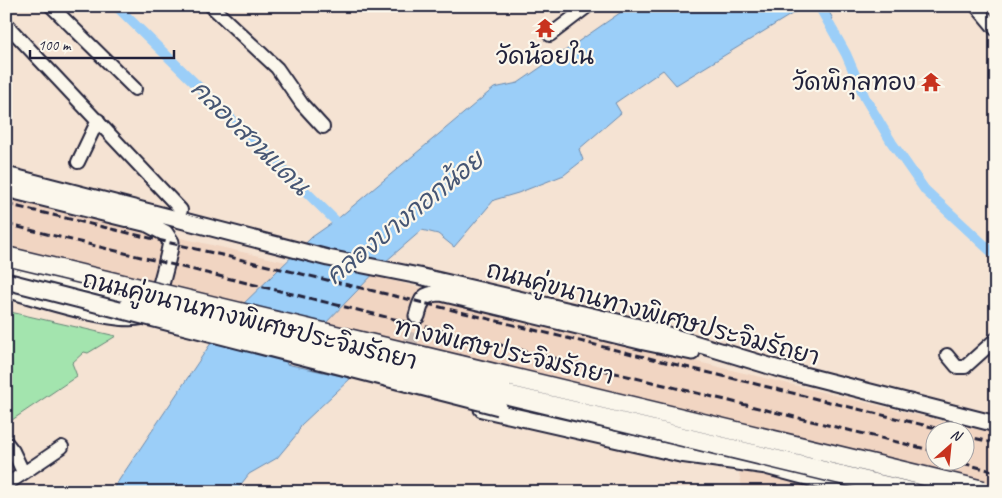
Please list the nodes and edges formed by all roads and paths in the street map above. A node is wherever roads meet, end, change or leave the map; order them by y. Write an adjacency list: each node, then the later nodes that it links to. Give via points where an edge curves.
1 (51, 6): 8 (street)
2 (211, 6): 10 (street, via 277,68)
3 (588, 6): 7 (street)
4 (976, 6): 6 (street)
5 (6, 24): 9 (street)
6 (996, 30)
7 (550, 35)
8 (135, 89)
9 (98, 120): 11 (street); 15 (street)
10 (323, 127)
11 (78, 162)
12 (6, 175): 26 (main road, ถนนคู่ขนานทางพิเศษประจิมรัถยา, via 328,258 648,329)
13 (6, 189): 21 (main road, via 148,224 165,233 172,242 149,313 138,319 88,312)
14 (6, 196): 17 (main road, via 147,230 163,238 164,243 152,293 140,300)
15 (181, 210)
16 (6, 256): 35 (highway, ทางพิเศษประจิมรัถยา, bridge)
17 (6, 266)
18 (6, 275): 20 (highway, ทางพิเศษประจิมรัถยา)
19 (6, 280): 20 (highway, bridge); 30 (main road, ถนนคู่ขนานทางพิเศษประจิมรัถยา, bridge, via 499,407)
20 (45, 284): 34 (highway, ทางพิเศษประจิมรัถยา, bridge)
21 (6, 289)
22 (417, 316): 26 (main road, via 422,299 429,293 441,293 644,342)
23 (996, 339): 25 (street, via 965,367 956,367)
24 (409, 347): 30 (main road, via 403,380 406,387 414,392 680,454)
25 (947, 355)
26 (776, 368): 27 (main road, ถนนคู่ขนานทางพิเศษประจิมรัถยา)
27 (996, 424)
28 (6, 442): 31 (street)
29 (62, 446): 31 (street)
30 (767, 466): 33 (main road, ถนนคู่ขนานทางพิเศษประจิมรัถยา)
31 (23, 472): 32 (street)
32 (6, 484)
33 (863, 492)
34 (912, 492)
35 (992, 492)

